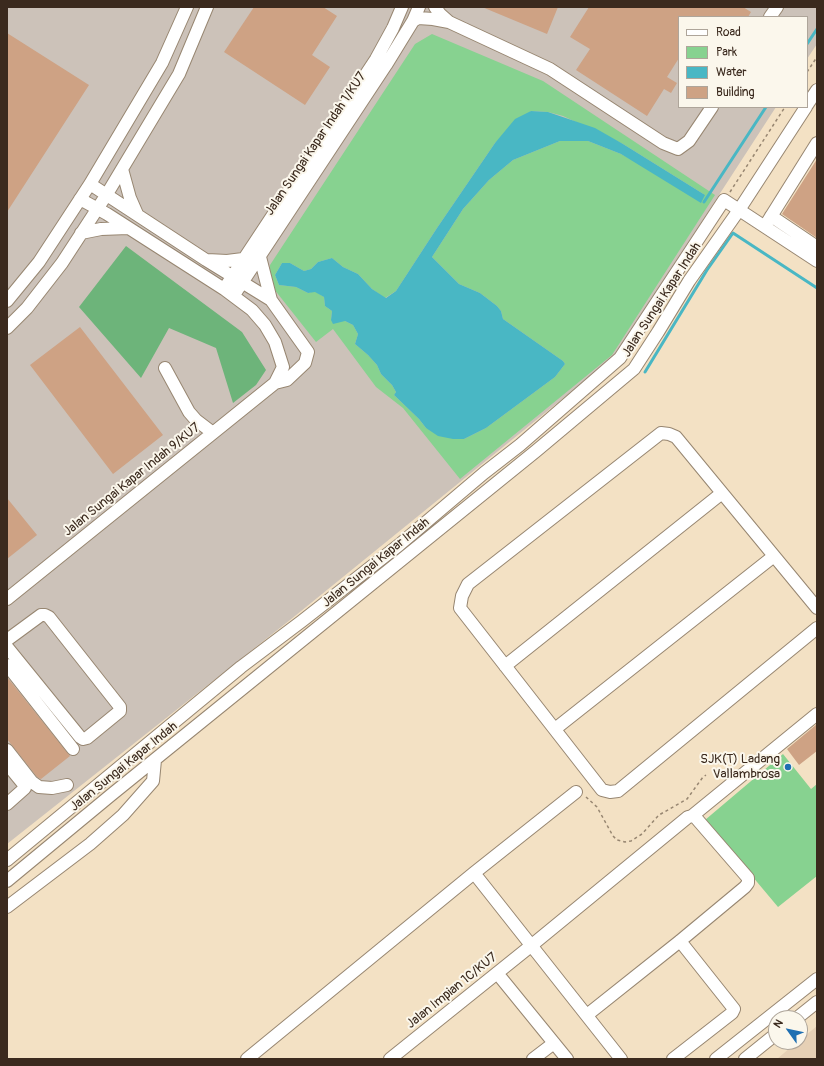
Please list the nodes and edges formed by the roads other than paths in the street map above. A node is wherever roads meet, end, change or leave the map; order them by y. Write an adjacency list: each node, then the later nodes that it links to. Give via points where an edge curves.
1 (187, 7): 16 (street, via 162,63)
2 (207, 7): 15 (street, via 179,74)
3 (402, 7): 28 (street, Jalan Sungai Kapar Indah 1/KU7, via 376,59)
4 (419, 7): 8 (street, Jalan Sungai Kapar Indah 1/KU7)
5 (435, 7): 9 (street)
6 (777, 7): 7 (street)
7 (771, 16)
8 (413, 21): 9 (street, via 418,18); 27 (street, Jalan Sungai Kapar Indah 1/KU7)
9 (449, 22): 12 (street, via 550,69 663,143 678,149 689,141)
10 (817, 90): 11 (street)
11 (808, 103)
12 (711, 108)
13 (805, 108): 21 (street)
14 (817, 143): 22 (street)
15 (122, 169): 17 (street); 20 (street)
16 (90, 184): 17 (street); 18 (street)
17 (107, 194): 19 (street); 20 (street)
18 (80, 199): 19 (street); 35 (street, via 40,262)
19 (97, 208): 24 (street); 25 (street)
20 (137, 214): 29 (street)
21 (735, 215): 23 (street); 52 (street, Jalan Sungai Kapar Indah, via 634,368 530,456); 58 (street, Jalan Sungai Kapar Indah, via 721,205 620,358 399,545 241,666)
22 (771, 216): 23 (street); 26 (street)
23 (765, 226): 30 (street)
24 (128, 228): 25 (street); 33 (street)
25 (81, 233): 36 (street, via 58,269 27,308)
26 (817, 246)
27 (262, 253): 32 (street, Jalan Sungai Kapar Indah 1/KU7); 34 (street)
28 (245, 256): 29 (street, via 227,261); 31 (street, Jalan Sungai Kapar Indah 1/KU7)
29 (206, 260): 31 (street)
30 (817, 261)
31 (232, 276): 32 (street); 33 (street, Jalan Sungai Kapar Indah 1/KU7)
32 (243, 283): 33 (street, Jalan Sungai Kapar Indah 1/KU7); 34 (street)
33 (229, 292): 38 (street, via 252,310 275,342 283,367)
34 (271, 300): 38 (street, via 308,352 306,363 300,369 287,380)
35 (7, 301)
36 (7, 328)
37 (164, 368): 39 (street, via 189,412)
38 (275, 383): 39 (street, Jalan Sungai Kapar Indah 9/KU7)
39 (208, 430): 42 (street, Jalan Sungai Kapar Indah 9/KU7)
40 (722, 493): 41 (street); 47 (street); 47 (street, via 676,437 661,433 468,584 460,608)
41 (774, 556): 43 (street); 49 (street)
42 (7, 599)
43 (817, 608)
44 (817, 628): 49 (street, via 618,791 602,790)
45 (8, 638): 45 (street, via 41,615 49,617 120,707 120,711 87,738 80,738)
46 (7, 665): 50 (street)
47 (505, 666): 49 (street)
48 (817, 714): 57 (street, Jalan Impian 1C/KU7)
49 (555, 729)
50 (73, 749)
51 (7, 750): 54 (street, via 32,782 39,787)
52 (155, 760): 60 (street, Jalan Sungai Kapar Indah); 61 (street, via 153,781 123,815 90,844)
53 (7, 764): 56 (street, via 25,788)
54 (67, 785)
55 (580, 793): 59 (street)
56 (7, 804)
57 (692, 816): 62 (street, via 748,878 748,883); 63 (street, Jalan Impian 1C/KU7)
58 (7, 860)
59 (474, 873): 63 (street); 71 (street)
60 (7, 881)
61 (7, 907)
62 (680, 940): 68 (street); 76 (street, via 734,1009)
63 (532, 946): 64 (street, Jalan Impian 1C/KU7); 68 (street)
64 (497, 973): 70 (street); 72 (street, Jalan Impian 1C/KU7)
65 (817, 979): 77 (street)
66 (817, 1002): 67 (street)
67 (807, 1010)
68 (586, 1015): 75 (street)
69 (768, 1040): 78 (street)
70 (554, 1043): 73 (street); 74 (street)
71 (247, 1059)
72 (390, 1059)
73 (533, 1059)
74 (567, 1059)
75 (621, 1059)
76 (673, 1059)
77 (716, 1059)
78 (745, 1059)

